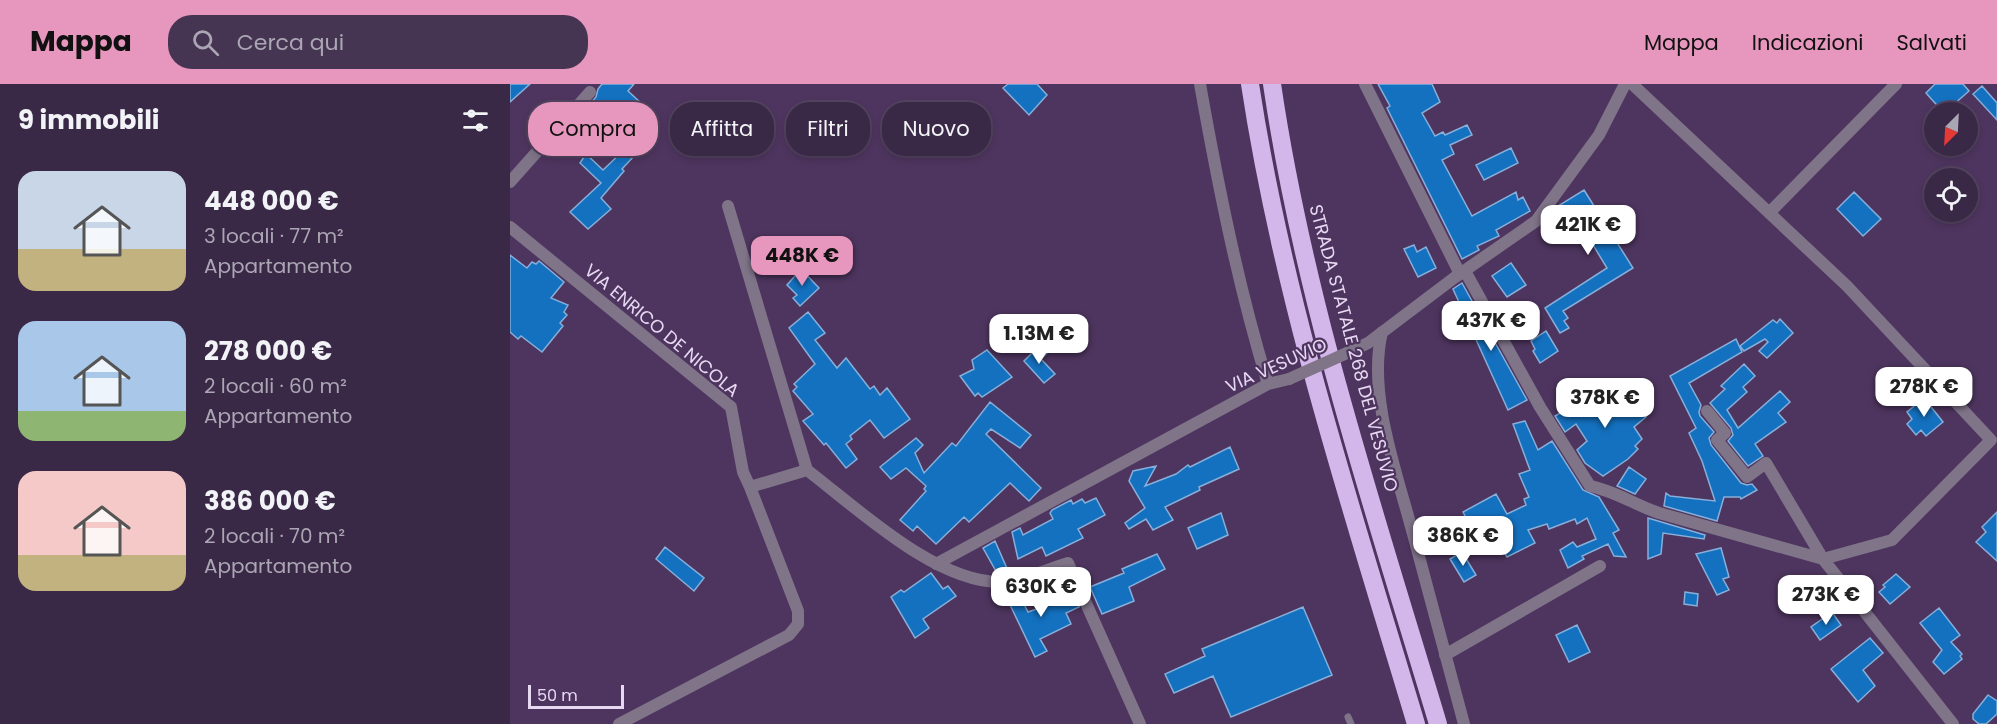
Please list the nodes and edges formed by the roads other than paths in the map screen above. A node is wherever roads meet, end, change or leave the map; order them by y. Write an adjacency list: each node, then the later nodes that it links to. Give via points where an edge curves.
1 (1200, 84): 15 (street, via 1240,287)
2 (1250, 84): 26 (highway, via 1282,252 1303,337)
3 (1272, 84): 27 (highway, STRADA STATALE 268 DEL VESUVIO, via 1324,332)
4 (1365, 84): 13 (street)
5 (1625, 84): 13 (street, VIA VESUVIO, via 1599,135 1536,221)
6 (1632, 84): 11 (street)
7 (1896, 84): 11 (street)
8 (590, 92): 9 (street)
9 (510, 182)
10 (728, 206): 18 (street)
11 (1769, 213): 17 (street, via 1847,286)
12 (510, 227): 19 (street, VIA ENRICO DE NICOLA, via 731,407 743,472)
13 (1462, 272): 14 (street, VIA VESUVIO); 20 (street, via 1590,486 1612,491 1659,513)
14 (1382, 332): 15 (street, VIA VESUVIO, bridge, via 1347,353 1289,379); 23 (street, via 1377,387)
15 (1268, 384): 21 (street, VIA VESUVIO)
16 (1707, 411): 20 (street, via 1725,433 1718,440 1748,477 1766,463)
17 (1994, 437): 20 (street, via 1892,540)
18 (804, 471): 19 (street); 21 (street)
19 (755, 486): 24 (street, VIA ENRICO DE NICOLA, via 798,611 798,624 789,635)
20 (1823, 558): 29 (street)
21 (936, 564): 25 (street, via 982,581 1004,582 1068,563)
22 (1600, 566): 23 (street)
23 (1445, 655): 28 (street)
24 (619, 724)
25 (1140, 724)
26 (1416, 724)
27 (1438, 724)
28 (1464, 724)
29 (1953, 724)

